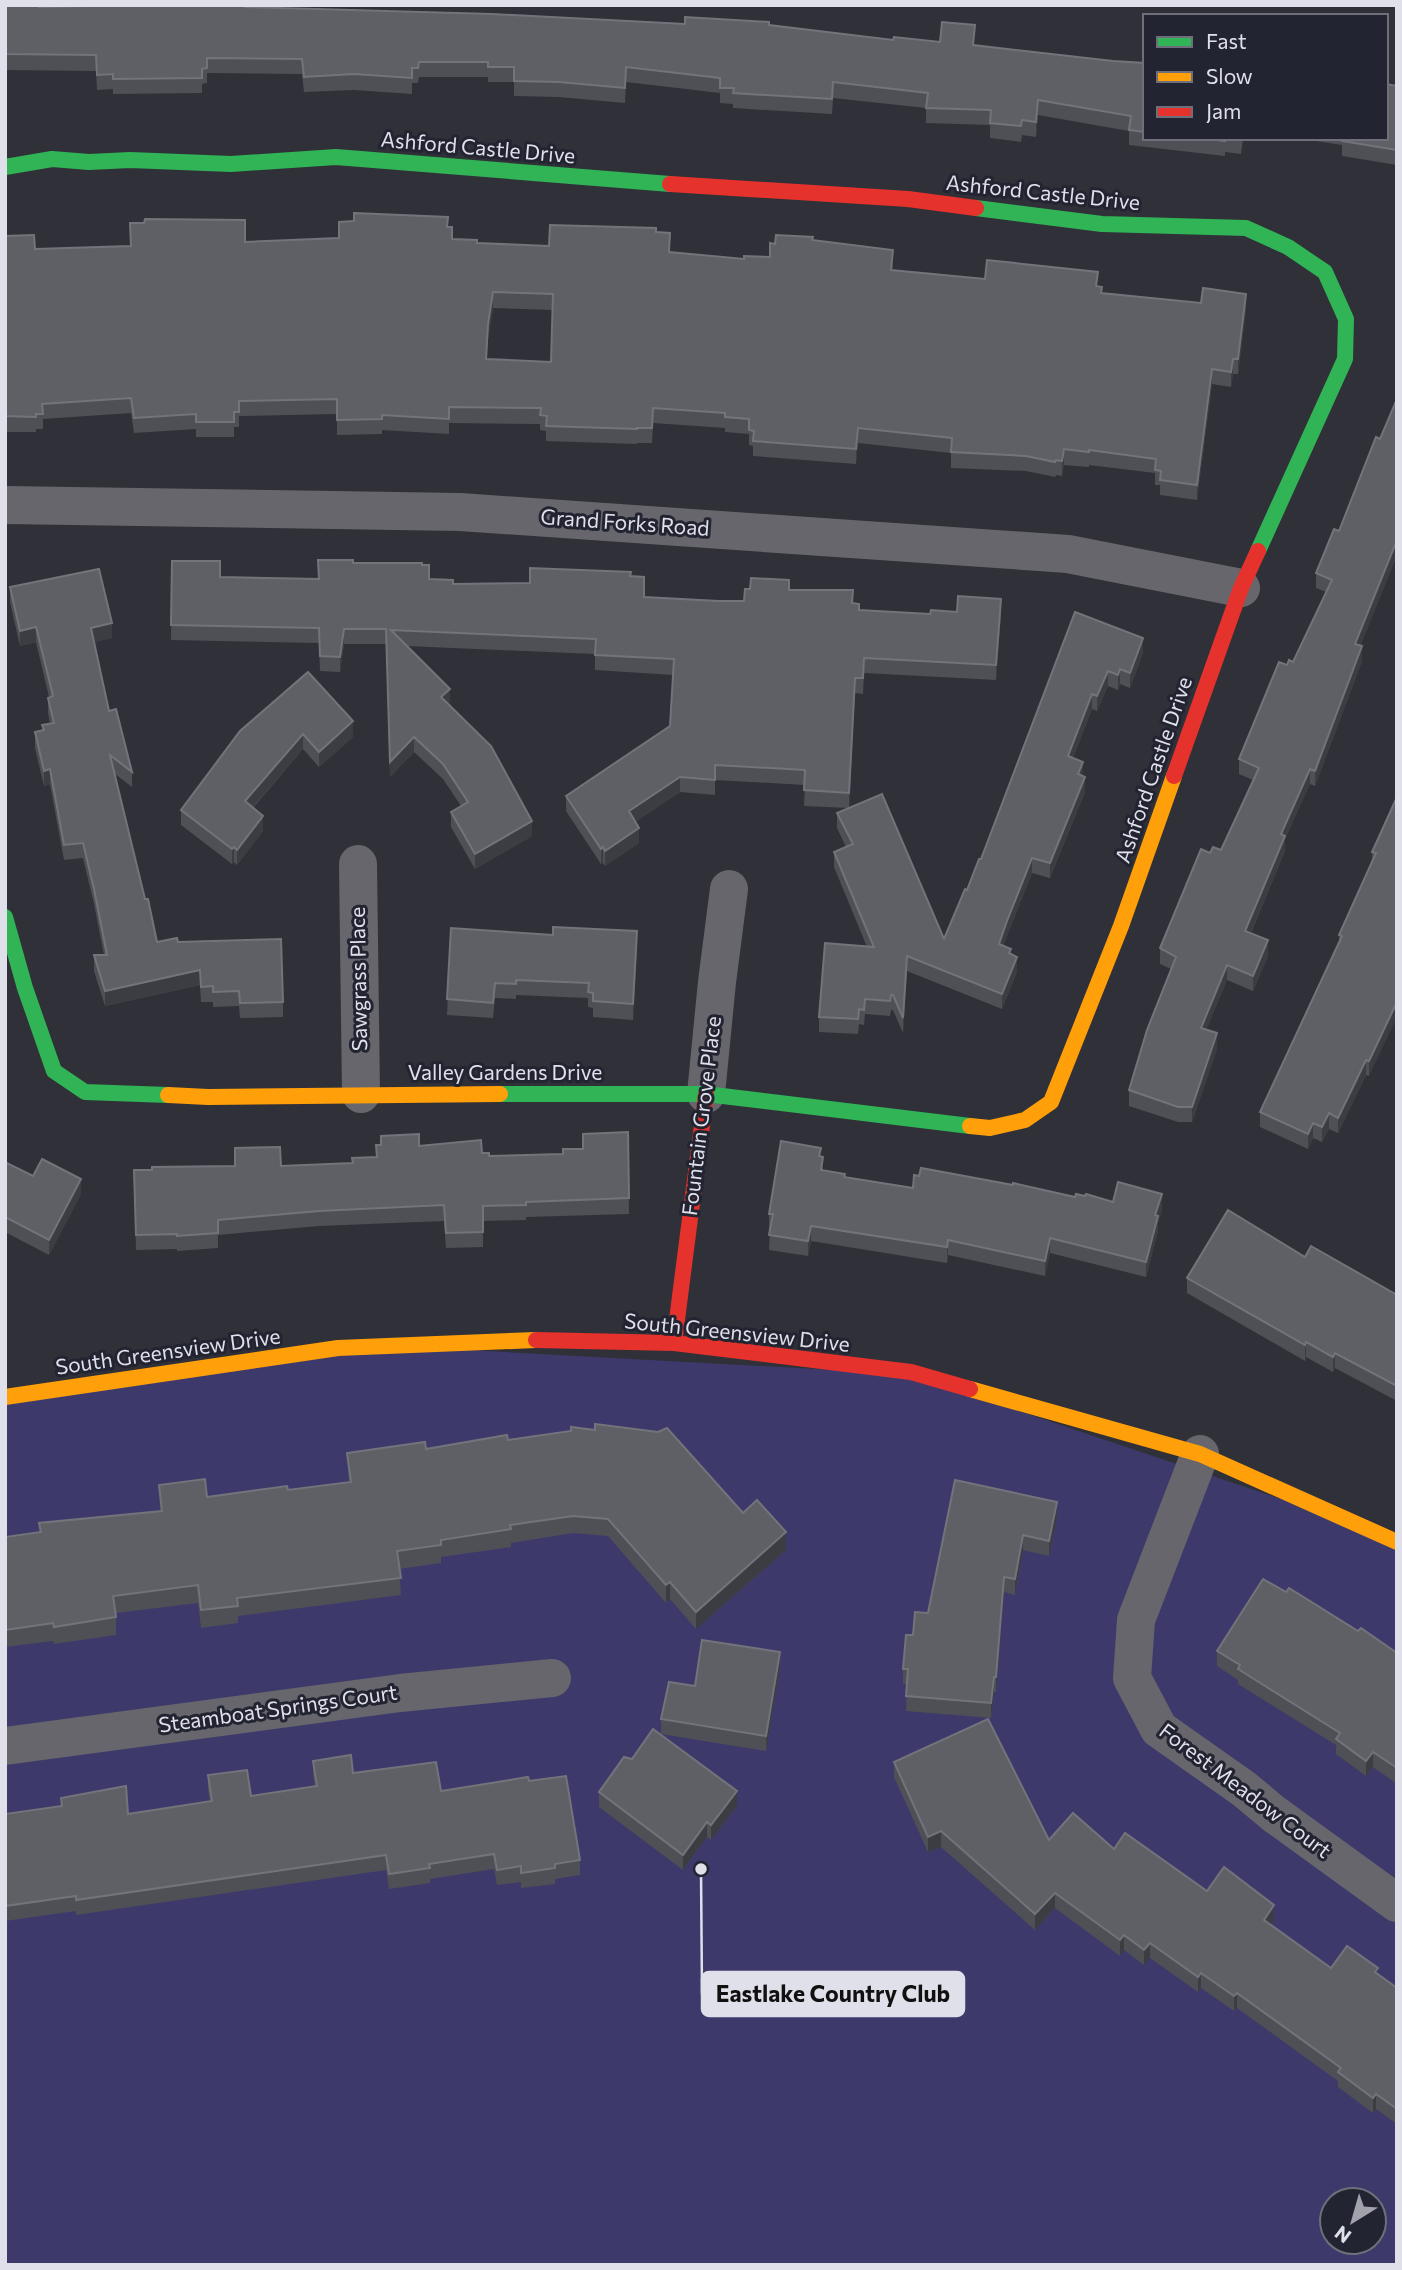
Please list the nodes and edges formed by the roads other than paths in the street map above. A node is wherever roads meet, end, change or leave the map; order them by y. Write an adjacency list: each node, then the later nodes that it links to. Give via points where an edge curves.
1 (5, 167): 3 (street, Ashford Castle Drive, via 52,159 231,164 336,157 908,199 1102,224 1246,228 1288,247 1325,272 1346,319 1345,359)
2 (5, 505): 3 (street, Grand Forks Road, via 460,512 1068,554)
3 (1241, 588): 7 (street, Ashford Castle Drive)
4 (358, 864): 8 (street, Sawgrass Place)
5 (729, 889): 9 (street, Fountain Grove Place)
6 (5, 917): 8 (street, Valley Gardens Drive, via 54,1071 85,1092 208,1097)
7 (1076, 1043): 9 (street, Valley Gardens Drive, via 1051,1102 1024,1120 990,1128)
8 (361, 1094): 9 (street, Valley Gardens Drive)
9 (706, 1094): 10 (street, Fountain Grove Place)
10 (674, 1343): 11 (street, South Greensview Drive, via 511,1339 338,1348); 12 (street, South Greensview Drive, via 911,1372)
11 (5, 1397)
12 (1200, 1454): 13 (street, South Greensview Drive); 16 (street, Forest Meadow Court, via 1136,1620 1132,1678 1159,1729)
13 (1397, 1542)
14 (552, 1678): 15 (street, Steamboat Springs Court, via 400,1692)
15 (5, 1746)
16 (1397, 1903)

